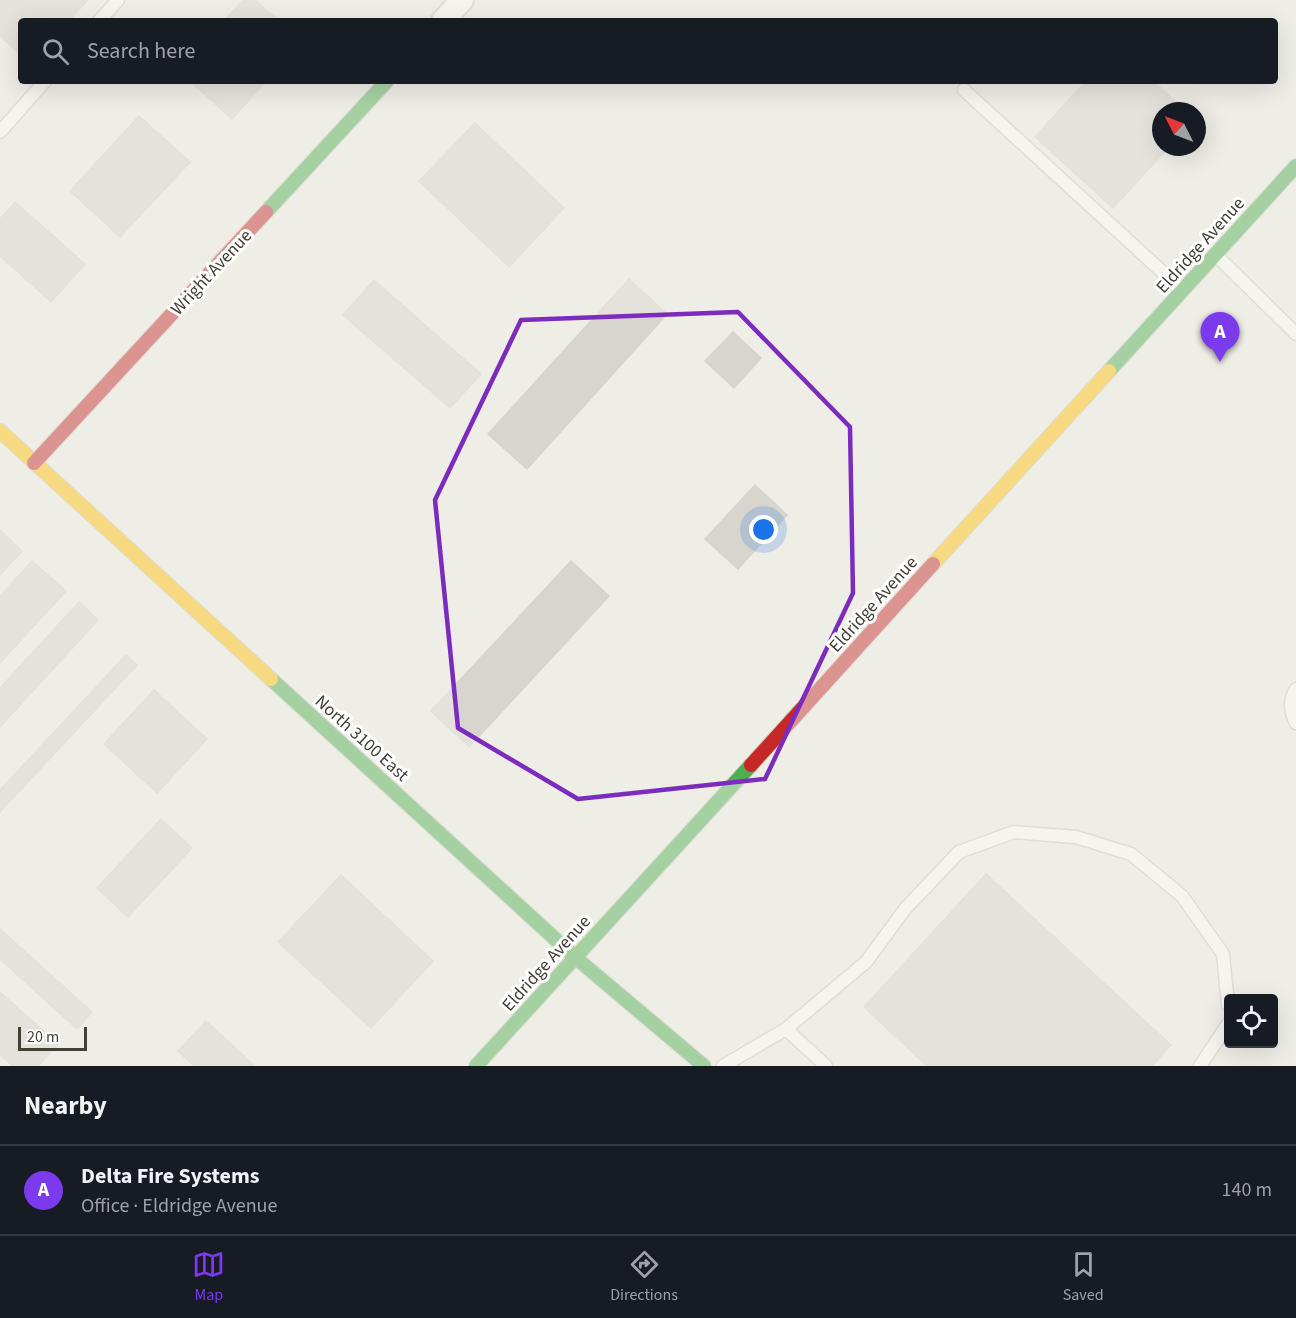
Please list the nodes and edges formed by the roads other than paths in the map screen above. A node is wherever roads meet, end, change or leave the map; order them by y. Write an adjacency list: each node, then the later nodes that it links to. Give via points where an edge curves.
1 (118, 0): 3 (lane)
2 (462, 0): 4 (street)
3 (102, 18)
4 (446, 18)
5 (42, 84): 8 (lane)
6 (384, 84): 14 (street, Wright Avenue)
7 (964, 90): 11 (lane)
8 (0, 132)
9 (1296, 166): 10 (street, Eldridge Avenue)
10 (1215, 255): 11 (street, Eldridge Avenue); 12 (lane)
11 (1183, 290): 17 (street, Eldridge Avenue)
12 (1296, 334)
13 (0, 432): 14 (street, North 3100 East)
14 (34, 463): 17 (street, North 3100 East)
15 (1296, 689): 16 (lane, via 1290,712)
16 (1296, 723)
17 (576, 958): 21 (street, Eldridge Avenue); 22 (street, North 3100 East)
18 (1227, 994): 19 (lane, via 1223,954 1182,896 1131,854 1076,837 1014,832 959,852 905,909 866,962)
19 (786, 1029): 23 (lane); 24 (lane)
20 (1224, 1030): 25 (lane)
21 (476, 1066)
22 (704, 1066)
23 (723, 1066)
24 (826, 1066)
25 (1200, 1066)

